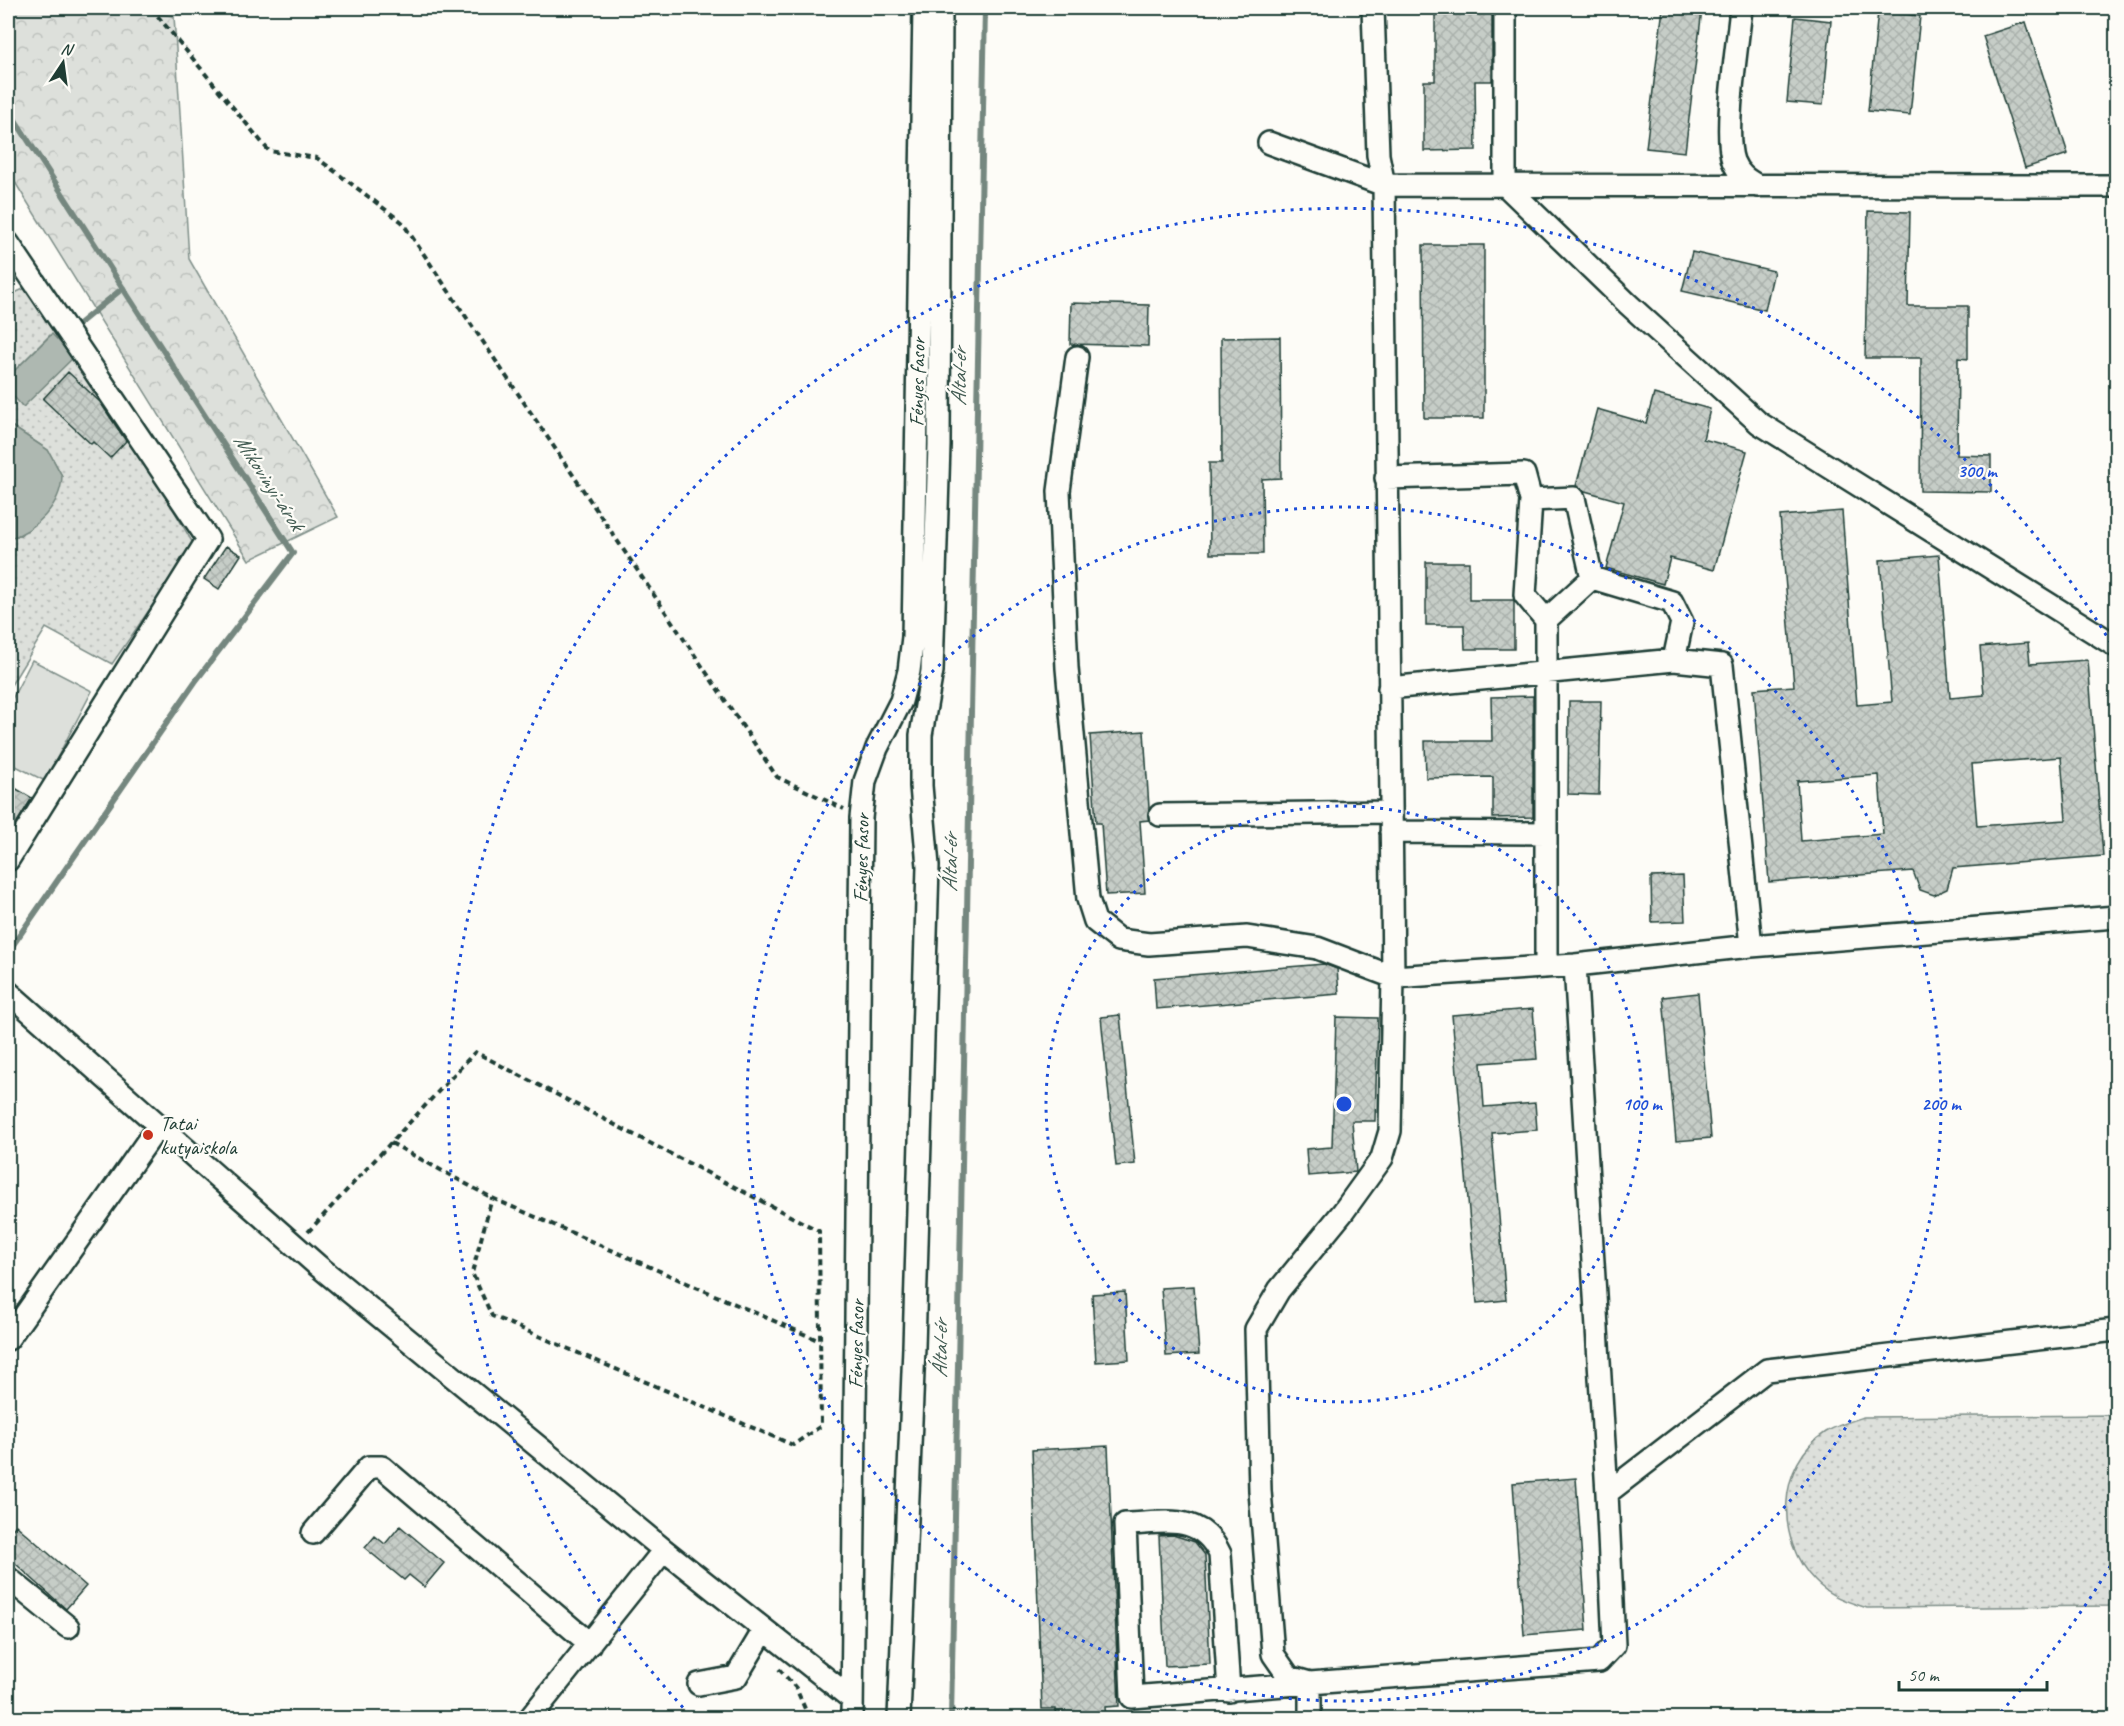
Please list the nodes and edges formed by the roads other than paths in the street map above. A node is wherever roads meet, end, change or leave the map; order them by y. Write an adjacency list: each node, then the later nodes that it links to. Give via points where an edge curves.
1 (924, 8): 44 (street, Fényes fasor, via 913,637 900,701 865,781 861,818)
2 (941, 8): 46 (street, via 939,445 932,672 921,735 928,866)
3 (1373, 8): 8 (street, via 1378,154)
4 (1505, 8): 7 (street)
5 (1741, 8): 9 (street, via 1731,141 1733,160 1742,177)
6 (1269, 143): 8 (street)
7 (1505, 184): 8 (street); 9 (street); 17 (street, via 1628,304 1759,423)
8 (1384, 185): 13 (street)
9 (1758, 186): 10 (street)
10 (2116, 186)
11 (8, 243): 24 (street, via 208,539)
12 (1077, 357): 29 (street, via 1059,491 1067,668 1088,899 1095,921 1119,940 1149,944 1247,937 1317,948)
13 (1386, 478): 14 (street, via 1524,474); 20 (street)
14 (1531, 500): 15 (street, via 1574,498); 16 (street, via 1525,595)
15 (1592, 578): 16 (street); 18 (street, via 1672,603 1682,622)
16 (1546, 620): 19 (street)
17 (2116, 646)
18 (1674, 660): 19 (street); 26 (street, via 1722,665)
19 (1546, 673): 20 (street); 23 (street)
20 (1389, 688): 22 (street)
21 (1160, 815): 22 (street)
22 (1391, 822): 23 (street); 29 (street)
23 (1546, 833): 28 (street)
24 (8, 860)
25 (2116, 917): 26 (street)
26 (1751, 946): 27 (street)
27 (1575, 965): 28 (street); 34 (street)
28 (1546, 967): 29 (street)
29 (1393, 977): 41 (street, via 1390,1131 1382,1158 1279,1290 1256,1329 1260,1491 1273,1654 1289,1677)
30 (8, 992): 31 (street)
31 (159, 1125): 33 (street); 36 (street, via 296,1246)
32 (2116, 1330): 34 (street, via 1767,1370)
33 (8, 1339)
34 (1607, 1493): 41 (street, via 1614,1645 1599,1661)
35 (313, 1533): 40 (street, via 369,1467 382,1467)
36 (664, 1550): 39 (street); 40 (street)
37 (8, 1578): 38 (street)
38 (68, 1627)
39 (759, 1638): 42 (street, via 736,1677); 44 (street)
40 (590, 1644): 45 (street)
41 (1310, 1683): 43 (street); 47 (street)
42 (699, 1684)
43 (1229, 1691): 43 (street, via 1221,1554 1212,1538 1197,1526 1181,1523 1125,1524 1132,1697)
44 (852, 1709)
45 (530, 1719)
46 (899, 1719)
47 (1310, 1719)

